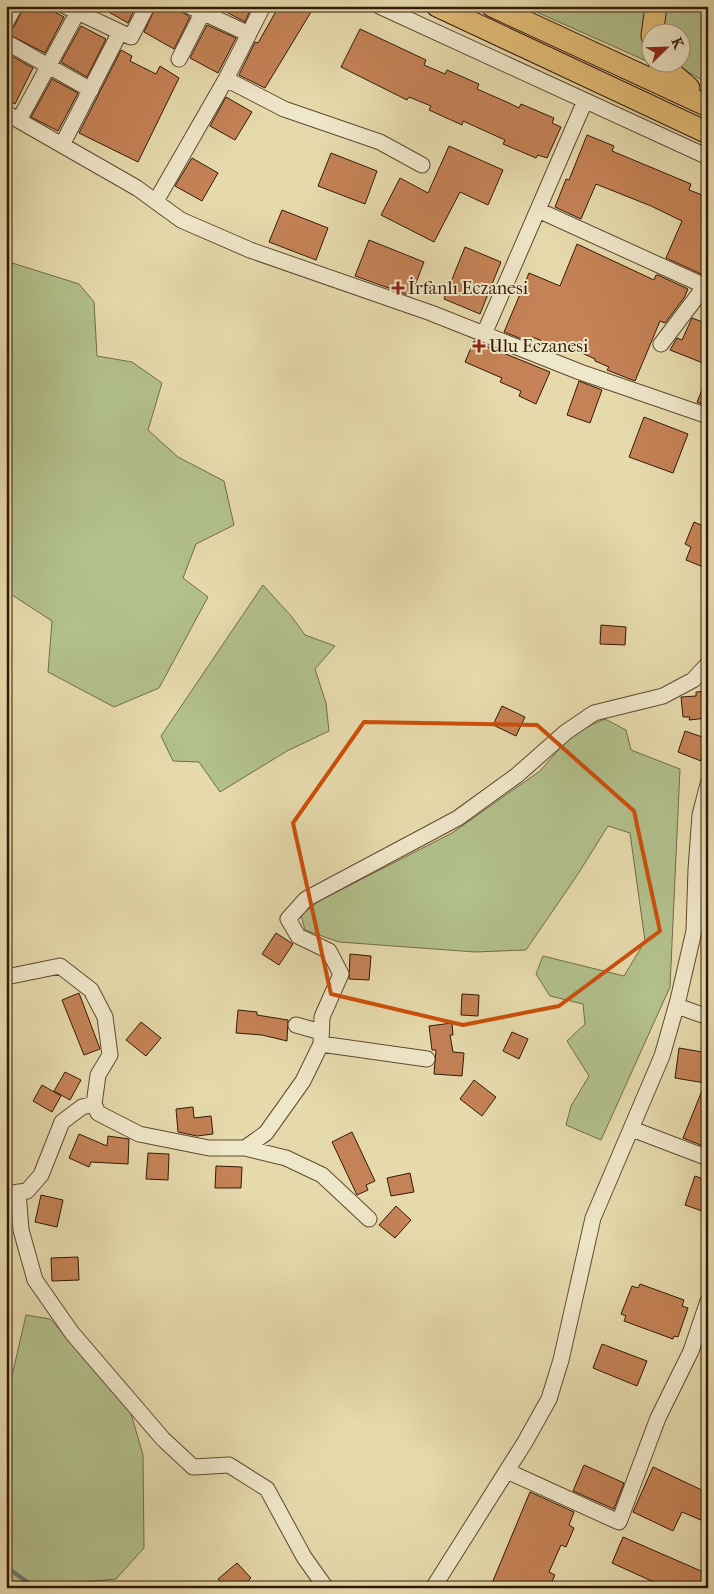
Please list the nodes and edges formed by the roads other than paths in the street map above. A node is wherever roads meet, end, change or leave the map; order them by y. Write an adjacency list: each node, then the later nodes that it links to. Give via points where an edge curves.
1 (15, 6): 10 (street)
2 (147, 6): 12 (street, via 131,37)
3 (264, 6): 13 (street)
4 (379, 6): 21 (street)
5 (437, 6): 24 (highway)
6 (492, 6): 22 (highway)
7 (656, 6): 11 (highway)
8 (75, 8): 12 (street); 16 (street)
9 (199, 9): 13 (street); 15 (street)
10 (6, 22)
11 (654, 22)
12 (120, 32): 19 (street)
13 (249, 34): 18 (street)
14 (6, 42): 16 (street)
15 (179, 59)
16 (50, 65): 19 (street); 23 (street)
17 (668, 72): 20 (highway)
18 (226, 78): 27 (street, via 284,110 380,142); 28 (street)
19 (90, 90): 25 (street)
20 (708, 100)
21 (585, 101): 26 (street); 29 (street)
22 (708, 106)
23 (13, 117): 25 (street)
24 (708, 133)
25 (62, 145): 28 (street)
26 (708, 157)
27 (422, 165)
28 (156, 201): 31 (street, via 181,220 250,250 431,312)
29 (538, 210): 30 (street); 31 (street)
30 (706, 283): 32 (street)
31 (484, 334): 33 (street, via 580,372)
32 (661, 344)
33 (708, 416)
34 (708, 664): 40 (street, via 692,680 663,696 594,713 458,818 306,899 288,919 298,936 329,951 341,974 322,1017)
35 (708, 784): 37 (street, via 700,824 694,931)
36 (6, 977): 42 (street, via 60,966 91,990 105,1017 110,1056 98,1075)
37 (676, 1006): 38 (street); 43 (street, via 662,1056)
38 (708, 1017)
39 (296, 1025): 40 (street)
40 (321, 1038): 41 (street); 44 (street, via 303,1081 266,1133)
41 (427, 1059)
42 (94, 1104): 44 (street, via 98,1113 139,1134 209,1148); 46 (street, via 82,1107 62,1122 41,1176 27,1191)
43 (632, 1129): 45 (street); 49 (street, via 593,1218 549,1399)
44 (245, 1148): 47 (street, via 286,1158 322,1175)
45 (708, 1158)
46 (12, 1194): 50 (street, via 35,1280 72,1332 162,1439 193,1467 229,1465 267,1489 304,1557)
47 (369, 1219)
48 (708, 1301): 49 (street, via 691,1351 658,1418 620,1522)
49 (507, 1471): 51 (street)
50 (326, 1588)
51 (433, 1588)

